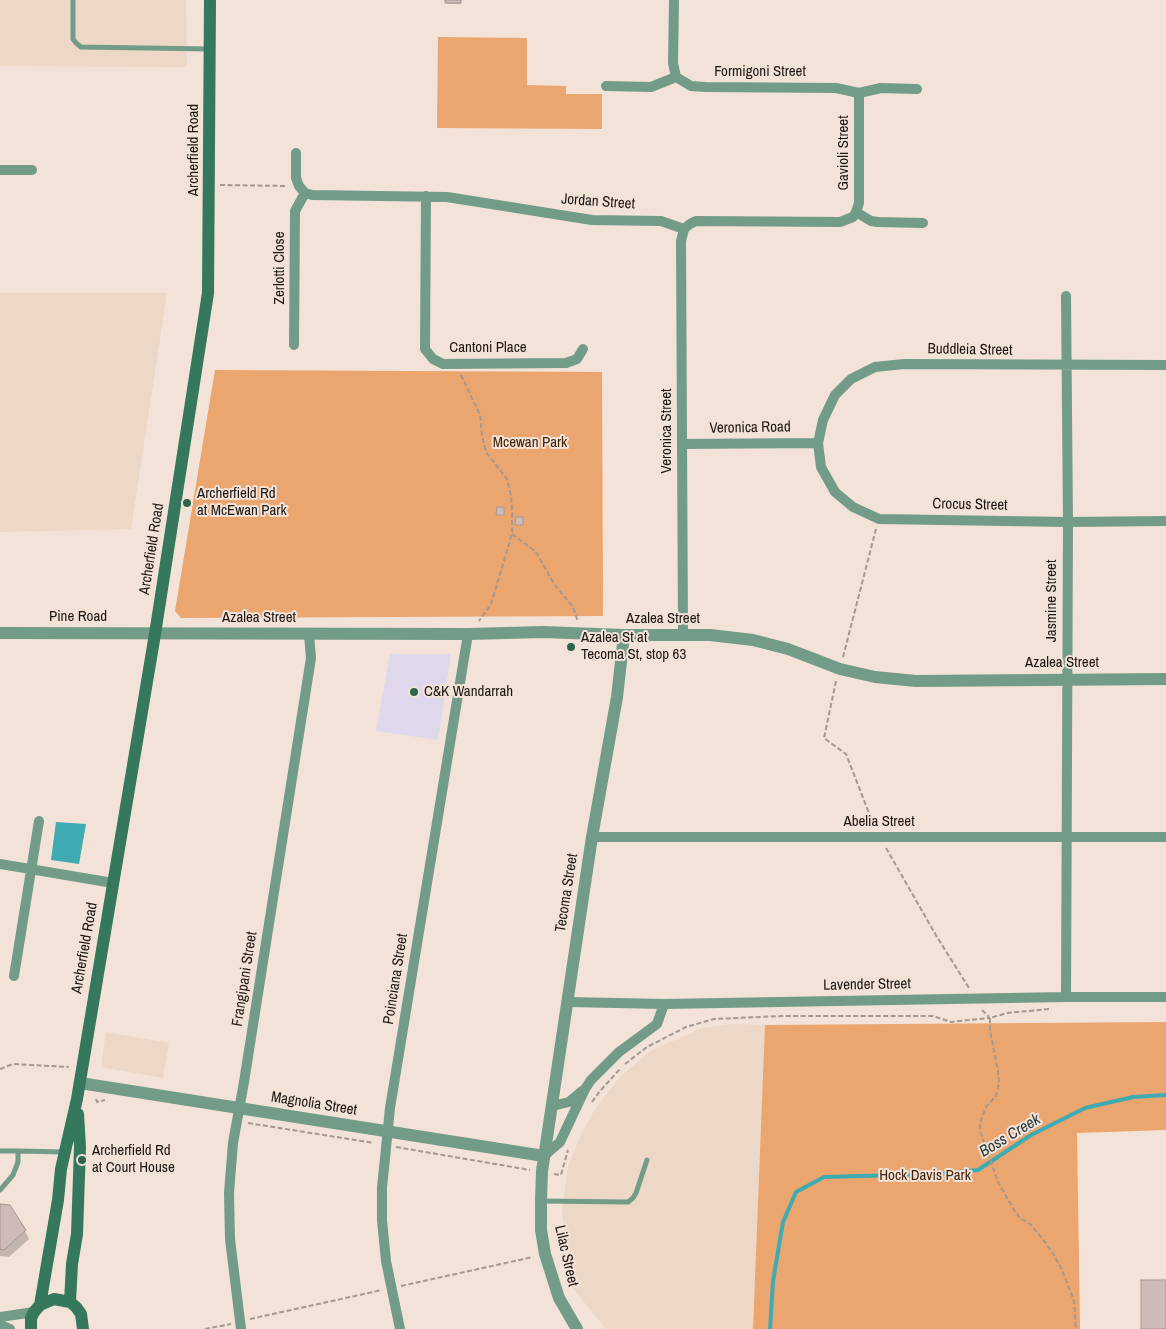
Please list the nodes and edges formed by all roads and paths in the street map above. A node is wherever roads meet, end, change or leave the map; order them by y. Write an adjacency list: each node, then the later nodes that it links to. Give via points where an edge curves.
1 (73, 0): 4 (lane, via 73,39 81,47)
2 (210, 0): 4 (main road, Archerfield Road)
3 (674, 0): 5 (street, via 673,63)
4 (210, 49): 12 (main road, Archerfield Road)
5 (676, 77): 6 (street, via 651,87); 8 (street, Formigoni Street, via 691,86 836,88)
6 (606, 86)
7 (917, 89): 8 (street, Formigoni Street, via 881,88)
8 (859, 93): 15 (street, Gavioli Street, via 859,203)
9 (296, 153): 13 (street, via 296,178)
10 (0, 170): 11 (street)
11 (32, 170)
12 (210, 185): 13 (path); 31 (main road, Archerfield Road, via 208,293)
13 (302, 190): 14 (street, Jordan Street, via 317,195); 19 (street, Zerlotti Close, via 295,211)
14 (426, 196): 17 (street, Jordan Street, via 592,220 661,221); 21 (street, Cantoni Place, via 425,348 433,360)
15 (856, 212): 16 (street, via 871,221); 17 (street, via 853,217 840,222 696,221)
16 (923, 223)
17 (684, 229): 25 (street, Veronica Street, via 681,241)
18 (1066, 296): 23 (street, Jasmine Street)
19 (294, 345)
20 (583, 349): 21 (street, Cantoni Place, via 577,359 566,363)
21 (457, 364): 29 (path, via 480,415 486,452 507,479)
22 (1166, 365): 23 (street, Buddleia Street)
23 (1066, 366): 24 (street, Buddleia Street, via 904,364 875,367 851,379 835,395 823,420); 28 (street, Jasmine Street)
24 (818, 443): 25 (street, Veronica Road); 26 (street, Crocus Street, via 821,467 836,492 853,507)
25 (682, 444): 35 (street, Veronica Street)
26 (879, 519): 28 (street, Crocus Street); 37 (path)
27 (1166, 521): 28 (street, Crocus Street)
28 (1068, 522): 38 (street, Jasmine Street)
29 (512, 534): 33 (path, via 491,604 485,616); 34 (path, via 536,552 554,584 573,607 576,620)
30 (0, 633): 31 (street, Pine Road)
31 (155, 634): 32 (street, Azalea Street); 47 (main road, Archerfield Road)
32 (309, 634): 33 (street, Azalea Street); 65 (street, Frangipani Street, via 311,658)
33 (468, 634): 34 (street, Azalea Street); 66 (street, Poinciana Street)
34 (585, 634): 36 (street, Azalea Street)
35 (683, 634): 36 (street, Azalea Street); 37 (street, Azalea Street, via 753,640 788,649)
36 (624, 636): 42 (street, Tecoma Street)
37 (840, 669): 38 (street, Azalea Street, via 916,681); 41 (path, via 824,738 846,754)
38 (1066, 679): 39 (street, Azalea Street); 44 (street, Jasmine Street)
39 (1166, 679)
40 (39, 821): 46 (street)
41 (880, 836): 42 (street, Abelia Street); 44 (street, Abelia Street); 51 (path, via 969,988)
42 (592, 837): 52 (street, Tecoma Street)
43 (1166, 837): 44 (street, Abelia Street)
44 (1067, 838): 49 (street, Jasmine Street)
45 (0, 864): 46 (street)
46 (32, 869): 47 (street); 48 (street)
47 (113, 883): 56 (main road, Archerfield Road)
48 (14, 976)
49 (1066, 997): 50 (street, Lavender Street); 51 (street, Lavender Street)
50 (1166, 997)
51 (970, 998): 53 (street, Lavender Street)
52 (568, 1002): 53 (street, Lavender Street); 63 (street, Tecoma Street)
53 (664, 1004): 60 (street, via 657,1024 620,1052)
54 (1054, 1009): 55 (path, via 1007,1013)
55 (990, 1018): 64 (path, via 951,1022 933,1016 782,1016 714,1020 686,1027 647,1047 624,1064); 89 (path, via 999,1084 996,1096 986,1107 980,1122 984,1143 998,1182 1014,1210 1042,1238 1062,1270 1074,1301)
56 (82, 1068): 57 (path, via 13,1064); 58 (main road, Archerfield Road)
57 (0, 1069)
58 (80, 1083): 59 (street, Magnolia Street); 61 (main road, Archerfield Road)
59 (95, 1086): 62 (path, via 97,1102); 65 (street, Magnolia Street)
60 (585, 1089): 63 (street, via 569,1102); 71 (street, via 560,1142)
61 (77, 1099): 70 (main road, Archerfield Road); 78 (main road, Archerfield Road, via 80,1147 77,1234)
62 (107, 1100)
63 (552, 1106): 71 (street, Tecoma Street)
64 (589, 1106)
65 (238, 1115): 66 (street, Magnolia Street); 66 (path); 82 (street, Frangipani Street, via 229,1193 230,1239)
66 (387, 1139): 71 (street, Magnolia Street); 73 (path); 77 (street, Poinciana Street, via 382,1220)
67 (569, 1149): 73 (path, via 561,1175)
68 (0, 1151): 69 (lane)
69 (18, 1151): 70 (lane); 74 (lane, via 13,1175)
70 (65, 1152): 79 (main road, Archerfield Road)
71 (544, 1156): 73 (street, Lilac Street)
72 (647, 1160): 75 (lane, via 636,1192 628,1202)
73 (542, 1171): 75 (street, Lilac Street)
74 (0, 1190)
75 (541, 1201): 76 (street, Lilac Street)
76 (545, 1254): 77 (path); 88 (street, Lilac Street, via 559,1298)
77 (390, 1288): 82 (path); 87 (street, Poinciana Street)
78 (70, 1302): 79 (main road, via 54,1299); 85 (main road, via 80,1314)
79 (37, 1308): 80 (street); 84 (main road, Archerfield Road, via 31,1318)
80 (0, 1317)
81 (0, 1325): 83 (street)
82 (240, 1325): 86 (path)
83 (10, 1329)
84 (31, 1329)
85 (82, 1329)
86 (205, 1329)
87 (400, 1329)
88 (577, 1329)
89 (1076, 1329)

